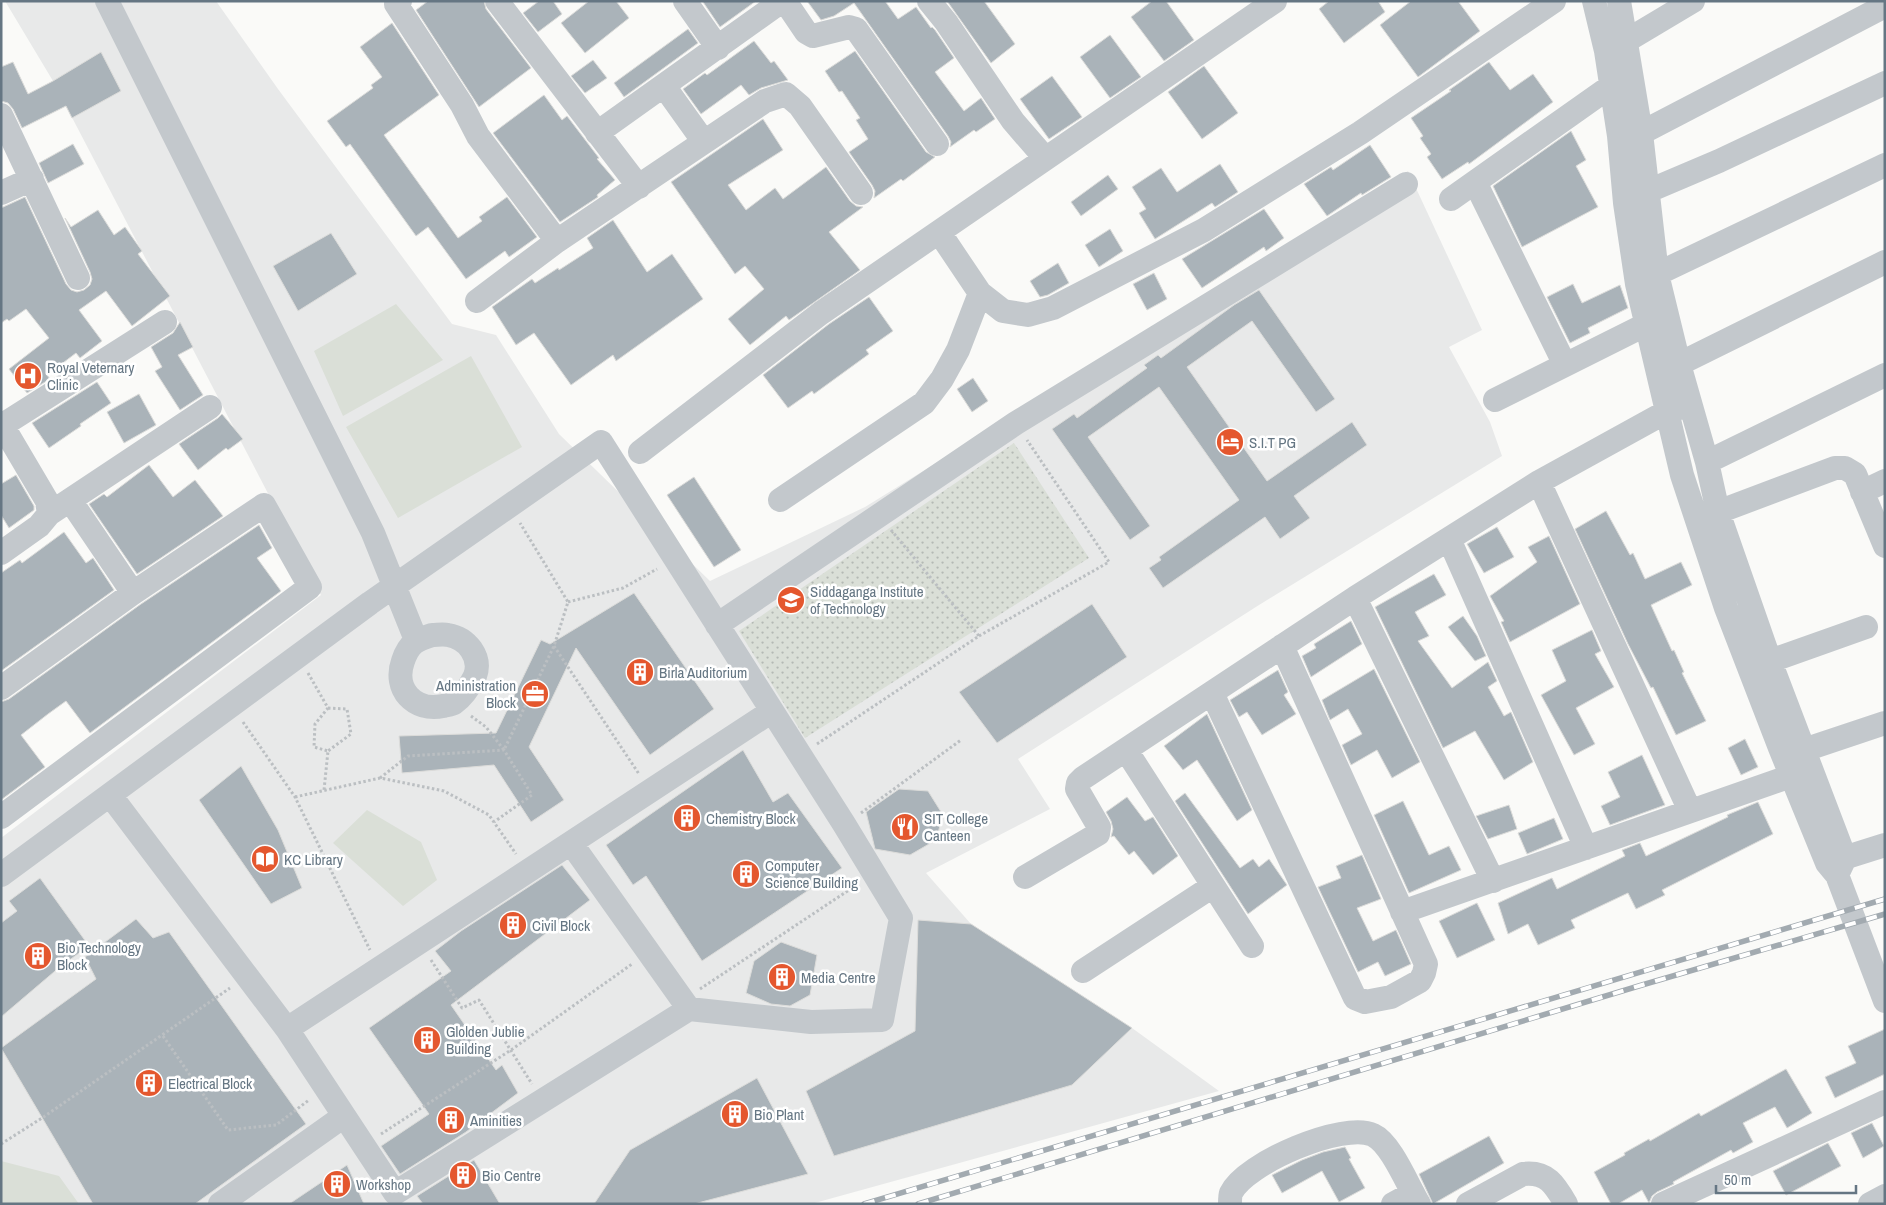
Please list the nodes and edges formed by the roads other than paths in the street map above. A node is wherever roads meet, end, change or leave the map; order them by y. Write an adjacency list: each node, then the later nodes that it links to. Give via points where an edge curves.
1 (107, 1): 62 (street, via 373,533)
2 (400, 1): 34 (street, via 396,4 462,105 478,136)
3 (497, 1): 19 (street)
4 (685, 1): 14 (street)
5 (784, 1): 14 (street); 22 (street, via 806,32 813,36 849,27 856,29)
6 (929, 1): 23 (street, via 1013,121)
7 (1275, 1): 23 (street)
8 (1554, 1): 38 (street, via 1360,132 1204,230 1098,286 1053,308 1028,314 1003,312)
9 (1594, 1): 17 (street)
10 (1693, 1): 13 (street)
11 (1620, 2): 13 (street)
12 (1885, 6): 20 (street)
13 (1626, 41): 20 (street)
14 (718, 48): 16 (street)
15 (1885, 83): 29 (street)
16 (664, 86): 19 (street); 21 (street)
17 (1611, 86): 20 (street); 26 (street)
18 (1, 115): 25 (street)
19 (597, 132): 28 (street)
20 (1630, 134): 29 (street); 41 (street, via 1625,203 1637,284)
21 (704, 142): 28 (street); 31 (street, via 766,101 786,94 800,106)
22 (937, 144)
23 (1046, 158): 33 (street)
24 (1885, 164): 36 (street)
25 (32, 179): 30 (street); 37 (street)
26 (1475, 182): 32 (street); 43 (street)
27 (1406, 184): 65 (street, via 1016,423)
28 (639, 187): 34 (street)
29 (1646, 192): 36 (street)
30 (1, 193)
31 (861, 193)
32 (1451, 199)
33 (939, 232): 38 (street); 50 (street, via 821,313)
34 (557, 241): 39 (street)
35 (1885, 262): 42 (street)
36 (1657, 274): 42 (street)
37 (78, 278)
38 (980, 293): 56 (street, via 958,350 924,403)
39 (477, 301)
40 (165, 322): 49 (street)
41 (1647, 324): 43 (street); 48 (street)
42 (1679, 364): 46 (street)
43 (1565, 365): 45 (street)
44 (1885, 375): 51 (street)
45 (1495, 400)
46 (1690, 404): 48 (street); 51 (street)
47 (210, 407): 55 (street)
48 (1666, 412): 53 (street); 76 (street, via 1682,475 1726,608)
49 (2, 425): 58 (street, via 47,501)
50 (640, 452)
51 (1707, 462): 57 (street)
52 (1885, 481): 54 (street)
53 (1539, 482): 59 (street); 78 (street)
54 (1862, 492): 57 (street, via 1856,474 1845,468 1835,468); 60 (street)
55 (70, 500): 58 (street); 63 (street)
56 (780, 500)
57 (1718, 512): 69 (street)
58 (49, 514): 61 (street, via 39,526)
59 (1449, 539): 64 (street); 82 (street)
60 (1885, 546)
61 (1, 553)
62 (394, 586): 65 (street, via 601,442); 67 (street); 77 (street)
63 (133, 593): 70 (street); 79 (street, via 264,505 310,587)
64 (1355, 598): 68 (street); 86 (street)
65 (718, 625): 72 (street)
66 (1866, 627): 69 (street)
67 (416, 640): 67 (street, via 406,652 401,667 400,683 406,694 417,704 434,708 453,704 470,687 476,672 477,662 472,649 448,635)
68 (1282, 646): 71 (street); 88 (street)
69 (1770, 661): 75 (street)
70 (1, 688)
71 (1212, 693): 74 (street); 88 (street, via 1356,998 1365,1002 1391,997 1420,981 1426,964)
72 (772, 711): 80 (street); 92 (street, via 901,918 882,1020 810,1022)
73 (1885, 723): 75 (street)
74 (1126, 750): 85 (street, via 1078,783 1077,789 1099,827 1098,834); 87 (street)
75 (1804, 750): 83 (street)
76 (1791, 776): 78 (street); 83 (street)
77 (110, 795): 84 (street); 93 (street)
78 (1690, 811): 82 (street)
79 (1, 817)
80 (571, 844): 92 (street); 93 (street, via 287,1029)
81 (1885, 845): 83 (street)
82 (1586, 848): 86 (street)
83 (1836, 865): 91 (street)
84 (1, 875)
85 (1026, 877)
86 (1493, 881): 88 (street)
87 (1213, 886): 89 (street); 90 (street)
88 (1402, 912)
89 (1252, 946)
90 (1083, 971)
91 (1885, 1001)
92 (686, 1004): 95 (street, via 542,1101 395,1193)
93 (283, 1023): 95 (street)
94 (1885, 1102): 102 (street)
95 (344, 1116): 98 (street)
96 (1885, 1196): 103 (street)
97 (1408, 1200): 99 (street, via 1387,1147 1379,1138 1371,1133 1347,1133 1322,1137 1264,1163 1239,1183 1230,1194)
98 (220, 1204)
99 (1230, 1204)
100 (1468, 1204): 101 (street, via 1529,1173 1547,1178)
101 (1566, 1204)
102 (1663, 1204)
103 (1870, 1204)

